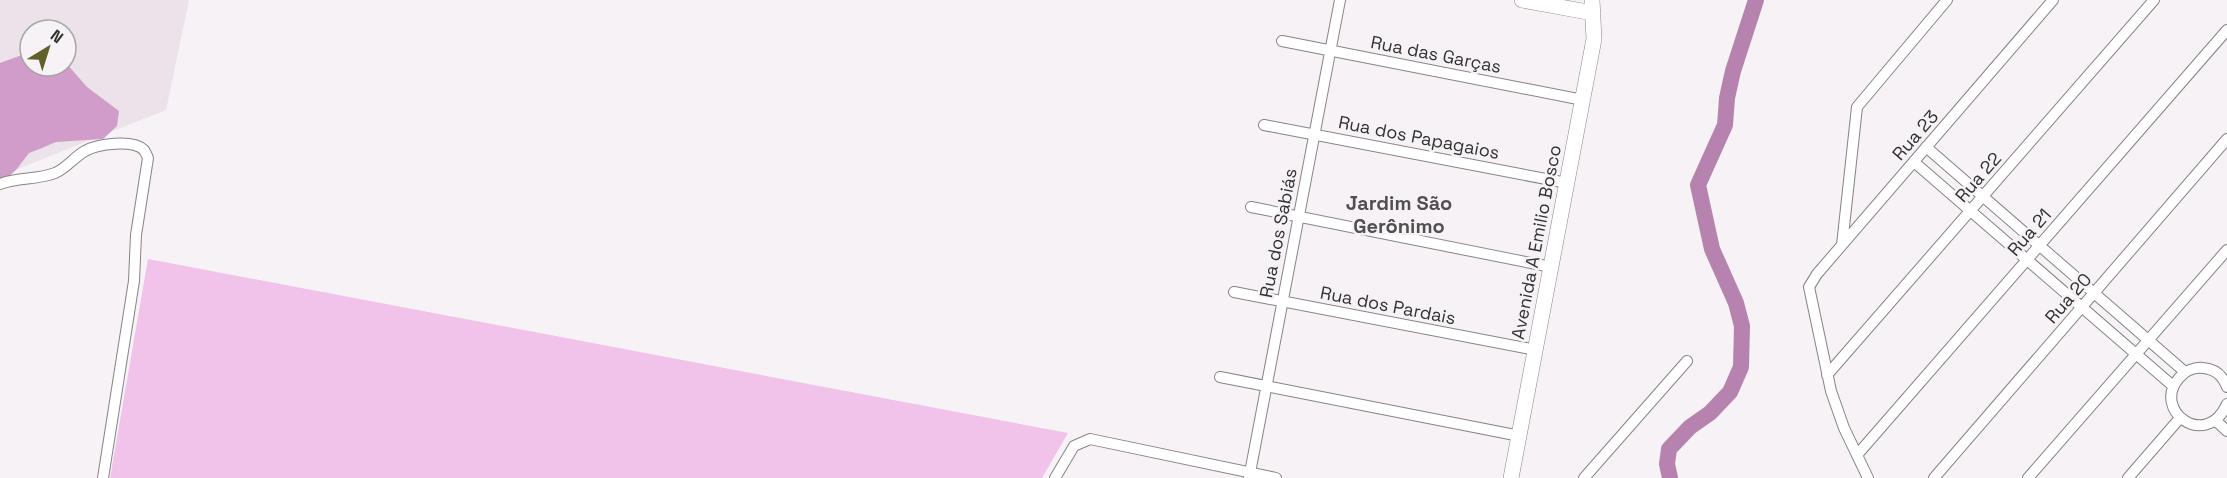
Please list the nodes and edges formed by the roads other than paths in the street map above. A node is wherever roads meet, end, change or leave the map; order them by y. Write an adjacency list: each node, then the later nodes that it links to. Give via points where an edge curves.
1 (1340, 0): 9 (street, Rua dos Sabiás)
2 (1522, 0): 6 (main road)
3 (1947, 0): 22 (street, via 1857,107)
4 (2053, 0): 14 (street, Rua 23)
5 (2154, 0): 18 (street, Rua 22)
6 (1592, 6): 10 (main road, Avenida A Emilio Bosco, via 1594,39)
7 (2227, 30): 23 (street, Rua 21)
8 (1282, 41): 9 (street, Rua das Garças)
9 (1330, 50): 10 (street, Rua das Garças); 12 (street, Rua dos Sabiás)
10 (1583, 100): 16 (main road, Avenida A Emilio Bosco)
11 (1264, 125): 12 (street, Rua dos Papagaios)
12 (1313, 134): 16 (street, Rua dos Papagaios); 21 (street, Rua dos Sabiás)
13 (2227, 139): 28 (street, Rua 20)
14 (1926, 147): 15 (street, Rua 23); 18 (street)
15 (1914, 162): 20 (street); 22 (street, Rua 23)
16 (1567, 183): 26 (main road, Avenida A Emilio Bosco)
17 (0, 184): 50 (street, via 54,173 87,149 106,144 139,147 148,158 136,236 134,281)
18 (1983, 196): 20 (street, Rua 22); 23 (street)
19 (1251, 207): 21 (street)
20 (1970, 210): 25 (street); 38 (street, Rua 22)
21 (1298, 217): 26 (street); 29 (street, Rua dos Sabiás)
22 (1842, 245): 38 (street, Rua 23, via 1812,281 1809,294)
23 (2039, 245): 25 (street, Rua 21); 28 (street)
24 (2227, 250): 31 (street)
25 (2027, 260): 30 (street); 48 (street, Rua 21)
26 (1551, 267): 32 (main road, Avenida A Emilio Bosco)
27 (1234, 292): 29 (street, Rua dos Pardais)
28 (2094, 293): 30 (street, Rua 20); 31 (street)
29 (1281, 302): 32 (street, Rua dos Pardais); 41 (street, Rua dos Sabiás)
30 (2082, 307): 33 (street); 56 (street, Rua 20)
31 (2148, 340): 33 (street); 36 (street)
32 (1536, 350): 47 (main road, Avenida A Emilio Bosco)
33 (2136, 354): 40 (street); 57 (street)
34 (1688, 361): 54 (street)
35 (2227, 364): 37 (street)
36 (2185, 372): 37 (street, via 2206,368); 40 (street)
37 (2219, 374): 42 (street)
38 (1827, 375): 48 (street)
39 (1220, 377): 41 (street)
40 (2174, 386): 44 (street, via 2172,402)
41 (1265, 387): 47 (street); 49 (street, Rua dos Sabiás)
42 (2227, 387)
43 (2227, 407): 45 (street)
44 (2180, 418): 45 (street, via 2199,426); 58 (street)
45 (2215, 420): 46 (street)
46 (2227, 431)
47 (1520, 436): 53 (main road, Avenida A Emilio Bosco)
48 (1857, 455): 55 (street)
49 (1249, 475): 51 (street, via 1096,439 1079,442); 52 (street)
50 (103, 478)
51 (1055, 478)
52 (1276, 478)
53 (1512, 478)
54 (1584, 478)
55 (1868, 478)
56 (1934, 478)
57 (2028, 478)
58 (2128, 478)

